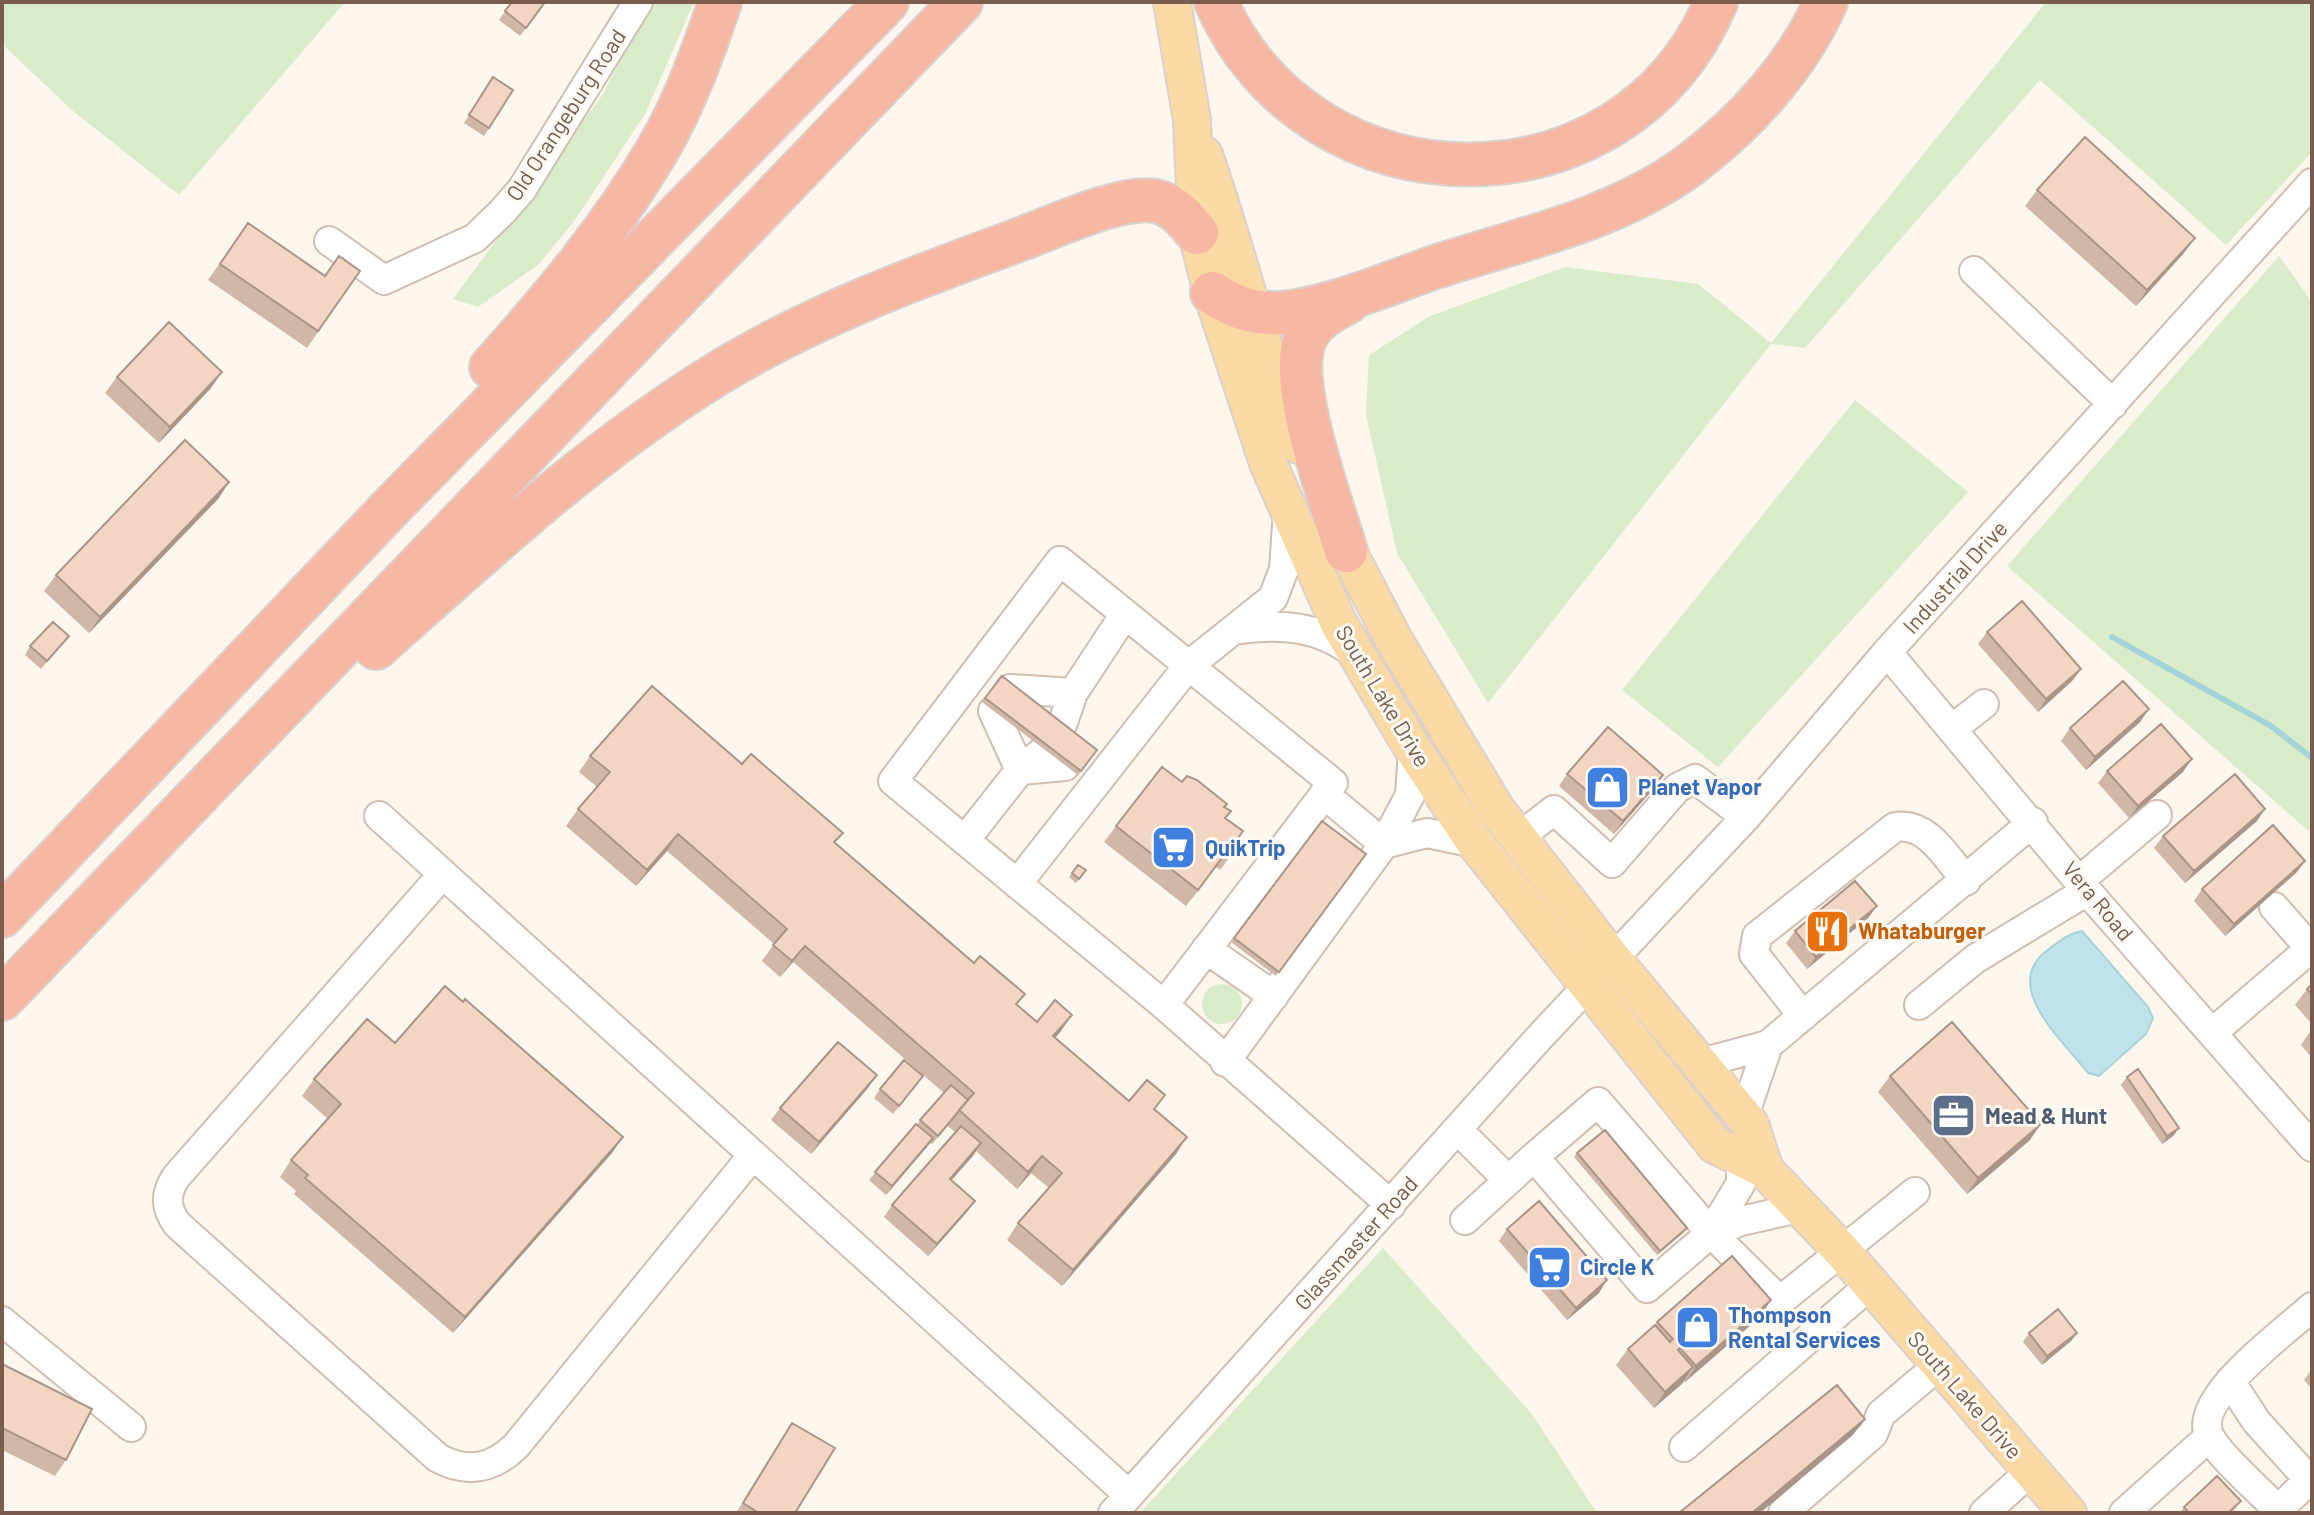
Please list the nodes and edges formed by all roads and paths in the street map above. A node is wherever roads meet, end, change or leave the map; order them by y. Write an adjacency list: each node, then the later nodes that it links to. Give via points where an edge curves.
1 (638, 2): 12 (street, Old Orangeburg Road, via 522,189 488,228 384,280)
2 (720, 2): 38 (highway, via 660,146 590,252)
3 (887, 2): 38 (highway)
4 (961, 2): 43 (highway)
5 (1172, 2): 9 (main road, South Lake Drive)
6 (1216, 2): 7 (highway, via 1235,42 1257,69 1312,119 1366,146 1457,167 1533,157 1626,116 1677,68)
7 (1716, 2)
8 (1826, 2): 14 (highway, via 1801,49 1751,111 1664,183 1597,215)
9 (1192, 120): 11 (main road, South Lake Drive); 16 (main road, South Lake Drive)
10 (2312, 183): 17 (street, Industrial Drive)
11 (1197, 233): 15 (main road, South Lake Drive); 43 (highway, via 1177,211 1158,201 1122,204 849,306 716,375 536,504)
12 (329, 241)
13 (1974, 271): 17 (street)
14 (1366, 291): 16 (highway, via 1285,313); 19 (highway, via 1314,324 1299,367 1310,428)
15 (1212, 293): 16 (highway); 18 (main road, South Lake Drive)
16 (1253, 311): 19 (main road, South Lake Drive, via 1297,440)
17 (2113, 404): 22 (street, Industrial Drive)
18 (1288, 511): 21 (street, via 1280,586 1265,606); 23 (main road, South Lake Drive)
19 (1346, 551): 39 (main road, South Lake Drive, via 1453,742)
20 (1125, 614): 24 (street); 25 (street); 40 (street, via 1060,561 893,781)
21 (1233, 630): 23 (street, via 1301,628 1339,641); 24 (street)
22 (1887, 652): 29 (street, Vera Road); 36 (street, Industrial Drive)
23 (1358, 655): 31 (main road, South Lake Drive)
24 (1188, 666): 33 (street, via 1333,783); 46 (street)
25 (1073, 693): 27 (street); 28 (street); 32 (street, via 1064,754); 32 (street, via 1002,700)
26 (1984, 704): 29 (street)
27 (1038, 707)
28 (1062, 725)
29 (1952, 729): 37 (street, Vera Road)
30 (1021, 732): 32 (street)
31 (1413, 749): 41 (main road, South Lake Drive); 42 (street, via 1410,795)
32 (1020, 770): 40 (street)
33 (1324, 794): 42 (street); 51 (street, via 1294,846 1240,918)
34 (2157, 815): 47 (street)
35 (379, 816): 44 (street)
36 (1746, 817): 39 (street, via 1695,779 1677,788 1612,863 1554,810); 52 (street, Industrial Drive)
37 (2033, 822): 45 (street); 47 (street, Vera Road)
38 (82, 828): 49 (highway)
39 (1518, 838): 52 (main road, South Lake Drive)
40 (965, 840): 46 (street)
41 (1475, 843): 42 (street, via 1427,833); 52 (main road, South Lake Drive, via 1549,940)
42 (1384, 844): 53 (street, via 1320,923)
43 (139, 858): 54 (highway)
44 (443, 874): 65 (street); 65 (street, via 176,1177 167,1201 177,1224 438,1458 469,1469 488,1465 516,1446)
45 (1966, 881): 57 (street); 57 (street, via 1927,835 1907,825 1895,827 1757,936 1754,954)
46 (1017, 884): 55 (street)
47 (2083, 886): 56 (street, via 1975,959); 58 (street, Vera Road)
48 (2274, 907): 50 (street)
49 (2, 916)
50 (2311, 948): 58 (street)
51 (1206, 949): 53 (street); 55 (street)
52 (1600, 971): 61 (main road, South Lake Drive); 63 (street, Glassmaster Road); 67 (main road, South Lake Drive, via 1715,1145)
53 (1274, 996): 60 (street)
54 (2, 999)
55 (1164, 1005): 60 (street)
56 (1919, 1005)
57 (1803, 1016): 59 (street)
58 (2212, 1033): 64 (street, Vera Road)
59 (1768, 1045): 61 (street); 62 (street)
60 (1225, 1062): 70 (street)
61 (1701, 1063): 62 (main road, South Lake Drive)
62 (1744, 1116): 67 (main road, South Lake Drive, via 1750,1124)
63 (1458, 1130): 68 (street); 70 (street, Glassmaster Road)
64 (2312, 1147)
65 (753, 1155): 84 (street)
66 (1534, 1157): 68 (street); 73 (street, via 1647,1288); 73 (street, via 1598,1102)
67 (1753, 1165): 71 (main road, South Lake Drive); 73 (street)
68 (1508, 1180): 72 (street)
69 (1915, 1192): 74 (street)
70 (1391, 1205): 84 (street, Glassmaster Road)
71 (1799, 1208): 73 (street); 74 (main road, South Lake Drive)
72 (1465, 1220)
73 (1711, 1233): 74 (street, via 1780,1301)
74 (1842, 1251): 75 (main road, South Lake Drive)
75 (1870, 1285): 78 (main road, South Lake Drive); 82 (street)
76 (2312, 1307): 79 (street)
77 (2, 1321): 80 (street)
78 (1939, 1365): 83 (main road, South Lake Drive); 86 (street, via 1881,1414 1873,1434)
79 (2230, 1381): 81 (street, via 2213,1400); 85 (street, via 2256,1421 2309,1480)
80 (131, 1427)
81 (2209, 1437): 85 (street); 89 (street)
82 (1684, 1447)
83 (2031, 1471): 87 (street); 88 (main road, South Lake Drive)
84 (1121, 1504)
85 (2276, 1512)
86 (1783, 1513)
87 (1984, 1513)
88 (2068, 1513)
89 (2124, 1513)

